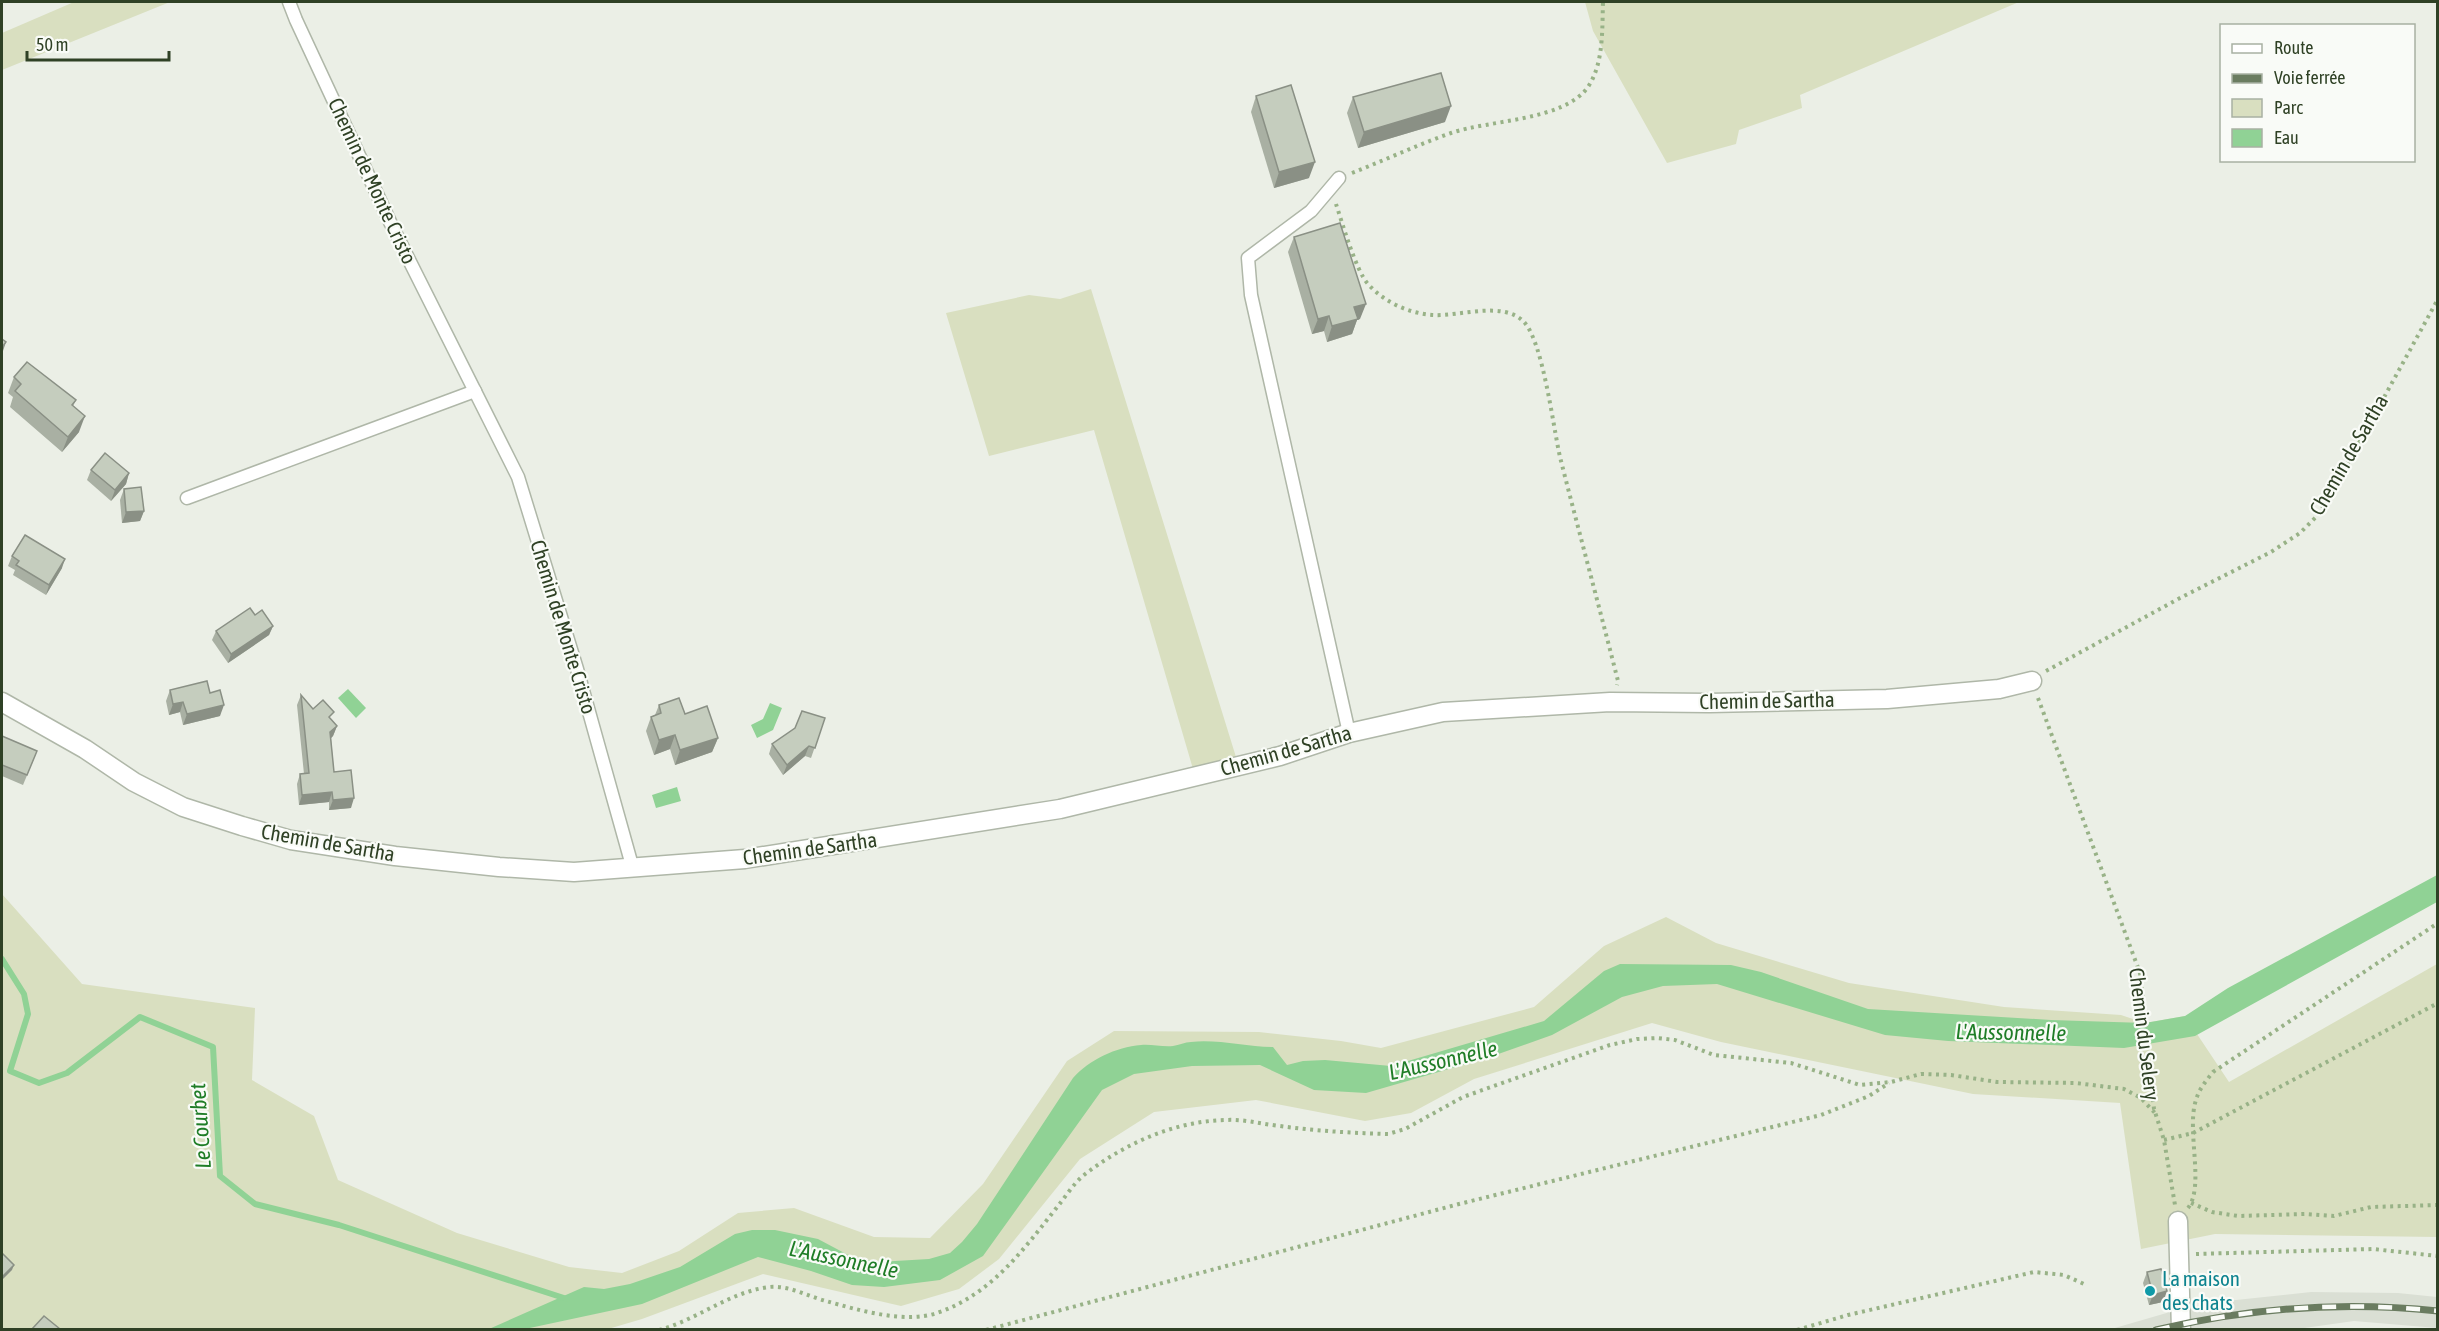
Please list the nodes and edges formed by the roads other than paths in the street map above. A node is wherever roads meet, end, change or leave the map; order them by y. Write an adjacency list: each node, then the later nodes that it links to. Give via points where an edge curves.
1 (289, 2): 3 (lane, Chemin de Monte Cristo, via 391,224)
2 (1339, 178): 7 (lane, via 1311,211 1248,258 1251,295)
3 (475, 392): 4 (lane); 8 (lane, Chemin de Monte Cristo, via 518,477)
4 (187, 498)
5 (2032, 681): 7 (street, Chemin de Sartha, via 1999,689 1887,699 1610,702 1443,712)
6 (2, 702): 8 (street, Chemin de Sartha, via 183,807 291,840 499,867 574,872)
7 (1349, 733): 8 (street, Chemin de Sartha, via 1280,756 1060,809 745,859)
8 (633, 869)
9 (2178, 1221): 10 (street)
10 (2181, 1329)

